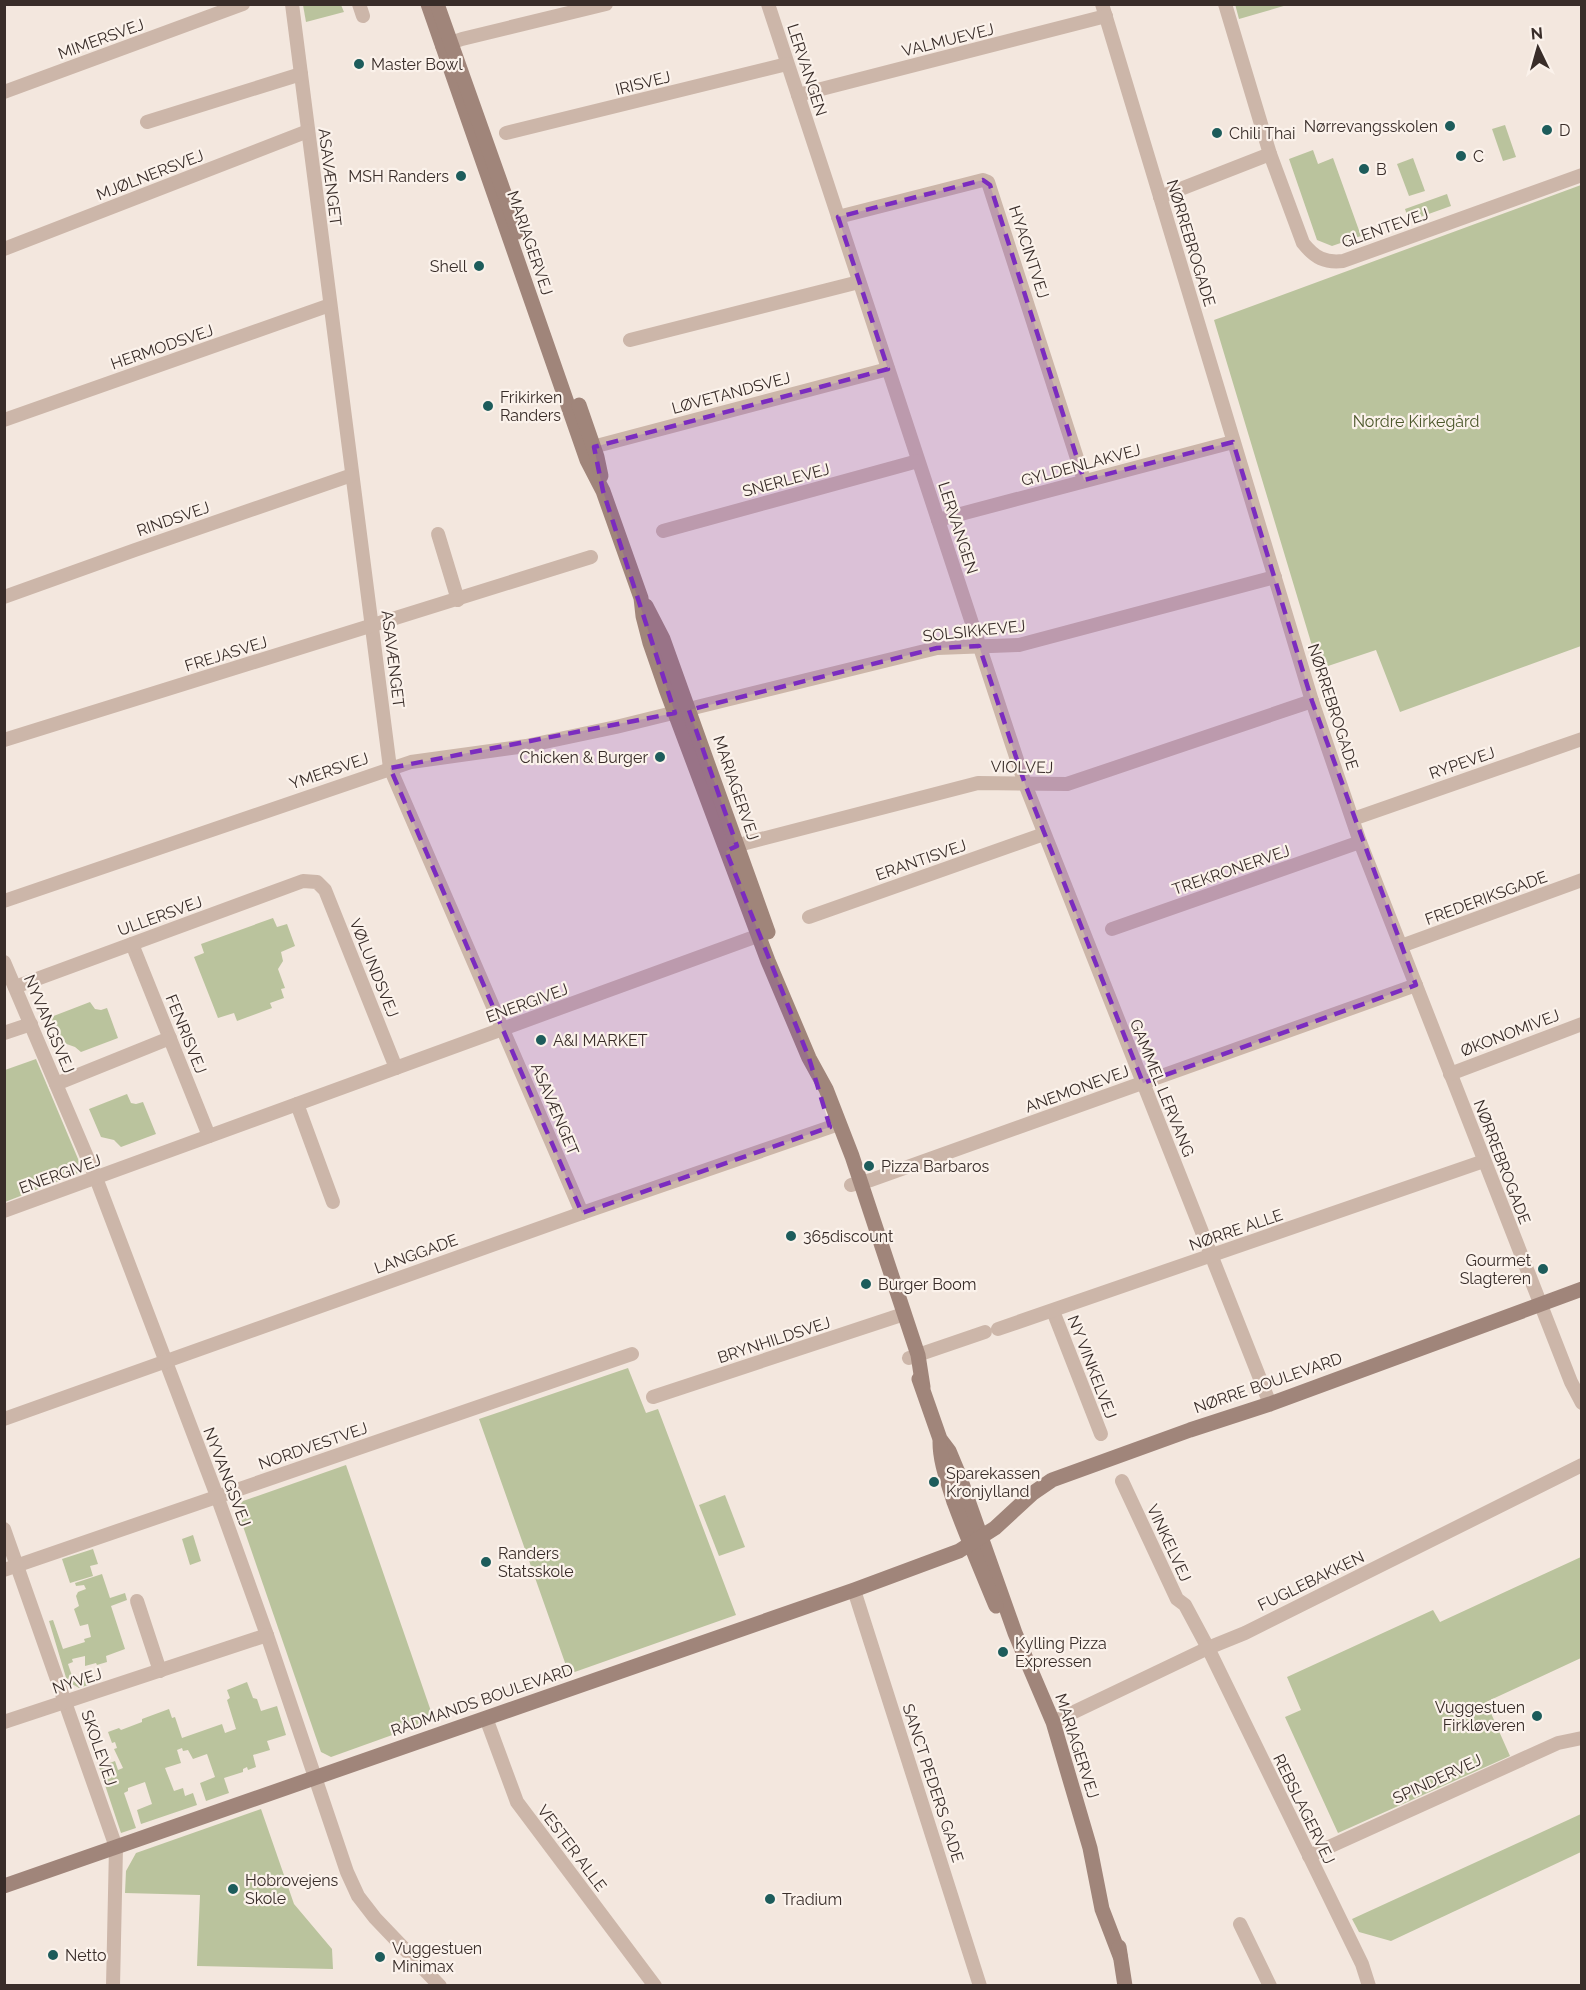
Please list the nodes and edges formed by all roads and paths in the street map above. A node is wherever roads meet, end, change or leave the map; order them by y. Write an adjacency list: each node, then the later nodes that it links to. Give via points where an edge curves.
1 (243, 4): 12 (street, MIMERSVEJ)
2 (292, 4): 11 (street, ASAVÆNGET)
3 (428, 4): 9 (street, MARIAGERVEJ)
4 (437, 4): 9 (street, MARIAGERVEJ)
5 (606, 4): 9 (street)
6 (768, 4): 10 (street, LERVANGEN)
7 (1225, 4): 17 (street, GLENTEVEJ)
8 (1104, 10): 13 (street, VALMUEVEJ); 19 (street, NØRREBROGADE)
9 (446, 45): 28 (street, MARIAGERVEJ)
10 (788, 64): 13 (street, LERVANGEN); 16 (street, IRISVEJ)
11 (301, 74): 14 (street); 15 (street, ASAVÆNGET)
12 (4, 92)
13 (798, 95): 20 (street, LERVANGEN)
14 (147, 122)
15 (308, 131): 21 (street, MJØLNERSVEJ); 23 (street, ASAVÆNGET)
16 (506, 133)
17 (1270, 154): 18 (street, GLENTEVEJ, via 1304,243 1311,254 1330,262 1343,261); 19 (street)
18 (1581, 175)
19 (1160, 196): 27 (street, NØRREBROGADE)
20 (838, 217): 22 (street, LERVANGEN); 31 (street, HYACINTVEJ, via 983,180 988,182)
21 (4, 249)
22 (859, 282): 24 (street); 25 (street, LERVANGEN)
23 (330, 305): 26 (street, HERMODSVEJ); 30 (street, ASAVÆNGET)
24 (630, 340)
25 (888, 369): 28 (street, LØVETANDSVEJ); 29 (street, LERVANGEN)
26 (4, 420)
27 (1233, 442): 31 (street, GYLDENLAKVEJ); 36 (street, NØRREBROGADE)
28 (588, 448): 42 (street, MARIAGERVEJ, via 600,468 603,491 641,598 650,644)
29 (918, 461): 32 (street, LERVANGEN); 33 (street, SNERLEVEJ)
30 (352, 475): 37 (street, RINDSVEJ); 39 (street, ASAVÆNGET)
31 (1084, 480): 32 (street, GYLDENLAKVEJ)
32 (938, 520): 40 (street, LERVANGEN)
33 (663, 531)
34 (438, 534): 38 (street)
35 (591, 557): 38 (street, FREJASVEJ)
36 (1275, 577): 40 (street, SOLSIKKEVEJ, via 1018,645); 41 (street, NØRREBROGADE)
37 (4, 597)
38 (458, 600): 39 (street, FREJASVEJ)
39 (372, 626): 44 (street, FREJASVEJ); 45 (street, ASAVÆNGET)
40 (979, 646): 42 (street, SOLSIKKEVEJ, via 937,648); 46 (street, LERVANGEN)
41 (1312, 701): 46 (street, VIOLVEJ, via 1067,784); 47 (street, NØRREBROGADE)
42 (682, 711): 45 (street, YMERSVEJ, via 537,743); 50 (street, MARIAGERVEJ)
43 (1581, 739): 47 (street, RYPEVEJ)
44 (4, 740)
45 (390, 768): 53 (street, YMERSVEJ); 64 (street, ASAVÆNGET)
46 (1025, 784): 48 (street, GAMMEL LERVANG); 50 (street, VIOLVEJ, via 978,783)
47 (1353, 819): 49 (street, NØRREBROGADE)
48 (1044, 834): 54 (street, ERANTISVEJ); 70 (street, GAMMEL LERVANG)
49 (1360, 842): 55 (street, TREKRONERVEJ); 58 (street, NØRREBROGADE)
50 (732, 848): 56 (street, MARIAGERVEJ)
51 (1581, 880): 58 (street, FREDERIKSGADE)
52 (317, 882): 57 (street, ULLERSVEJ, via 303,881); 67 (street, VØLUNDSVEJ, via 325,890)
53 (4, 901)
54 (808, 917)
55 (1112, 929)
56 (763, 934): 64 (street, ENERGIVEJ); 72 (street, MARIAGERVEJ, via 777,957 784,995 826,1089)
57 (132, 944): 61 (street, ULLERSVEJ); 66 (street, FENRISVEJ)
58 (1401, 946): 60 (street, NØRREBROGADE)
59 (4, 962): 61 (street, NYVANGSVEJ)
60 (1416, 985): 68 (street, NØRREBROGADE); 70 (street, ANEMONEVEJ)
61 (15, 987): 62 (street, NYVANGSVEJ)
62 (31, 1024): 65 (street); 69 (street, NYVANGSVEJ)
63 (1581, 1024): 68 (street, ØKONOMIVEJ)
64 (503, 1029): 67 (street, ENERGIVEJ); 79 (street, ASAVÆNGET)
65 (4, 1034)
66 (170, 1038): 69 (street); 73 (street, FENRISVEJ)
67 (396, 1068): 71 (street, ENERGIVEJ)
68 (1450, 1074): 74 (street, NØRREBROGADE)
69 (56, 1083): 75 (street, NYVANGSVEJ)
70 (1143, 1083): 76 (street, ANEMONEVEJ); 80 (street, GAMMEL LERVANG)
71 (297, 1104): 73 (street, ENERGIVEJ); 77 (street)
72 (835, 1125): 76 (street, MARIAGERVEJ); 79 (street, LANGGADE)
73 (209, 1136): 75 (street, ENERGIVEJ)
74 (1484, 1161): 80 (street, NØRRE ALLE); 82 (street, NØRREBROGADE)
75 (96, 1178): 78 (street, ENERGIVEJ); 87 (street, NYVANGSVEJ)
76 (856, 1184): 84 (street, MARIAGERVEJ)
77 (333, 1202)
78 (4, 1211)
79 (582, 1213): 87 (street, LANGGADE)
80 (1211, 1256): 83 (street, NØRRE ALLE); 90 (street, GAMMEL LERVANG)
81 (1581, 1289): 82 (street, NØRRE BOULEVARD)
82 (1540, 1304): 89 (street, NØRREBROGADE); 90 (street, NØRRE BOULEVARD)
83 (1053, 1311): 86 (street, NØRRE ALLE); 92 (street, NY VINKELVEJ)
84 (900, 1316): 86 (street, MARIAGERVEJ); 88 (street, BRYNHILDSVEJ)
85 (632, 1354): 95 (street, NORDVESTVEJ)
86 (913, 1357): 97 (street, MARIAGERVEJ, via 940,1438 959,1475)
87 (165, 1362): 91 (street, LANGGADE); 95 (street, NYVANGSVEJ)
88 (653, 1398)
89 (1581, 1403)
90 (1270, 1404): 97 (street, NØRRE BOULEVARD, via 1052,1480)
91 (4, 1419)
92 (1101, 1434)
93 (1581, 1466): 102 (street, FUGLEBAKKEN, via 1256,1628)
94 (1122, 1481): 102 (street, VINKELVEJ, via 1176,1599 1185,1605)
95 (217, 1496): 98 (street, NORDVESTVEJ); 101 (street, NYVANGSVEJ)
96 (4, 1529): 98 (street, SKOLEVEJ)
97 (976, 1541): 99 (street, RÅDMANDS BOULEVARD); 107 (street, MARIAGERVEJ)
98 (11, 1568): 104 (street, SKOLEVEJ)
99 (854, 1590): 105 (street, RÅDMANDS BOULEVARD); 117 (street, SANCT PEDERS GADE)
100 (136, 1601): 103 (street)
101 (267, 1635): 103 (street, NYVEJ); 109 (street, NYVANGSVEJ)
102 (1208, 1648): 107 (street, FUGLEBAKKEN); 111 (street, REBSLAGERVEJ)
103 (160, 1671): 104 (street, NYVEJ)
104 (66, 1702): 106 (street, NYVEJ); 110 (street, SKOLEVEJ)
105 (486, 1718): 109 (street, RÅDMANDS BOULEVARD); 116 (street, VESTER ALLE, via 517,1802)
106 (4, 1722)
107 (1053, 1722): 118 (street, MARIAGERVEJ, via 1096,1874 1112,1906)
108 (1581, 1738): 111 (street, SPINDERVEJ, via 1558,1743)
109 (314, 1778): 110 (street, RÅDMANDS BOULEVARD); 115 (street, NYVANGSVEJ, via 358,1896)
110 (116, 1847): 112 (street, RÅDMANDS BOULEVARD); 114 (street, SKOLEVEJ)
111 (1309, 1856): 120 (street, REBSLAGERVEJ)
112 (4, 1886)
113 (1240, 1924): 119 (street)
114 (113, 1986)
115 (440, 1986)
116 (655, 1986)
117 (980, 1986)
118 (1125, 1986)
119 (1270, 1986)
120 (1369, 1986)

